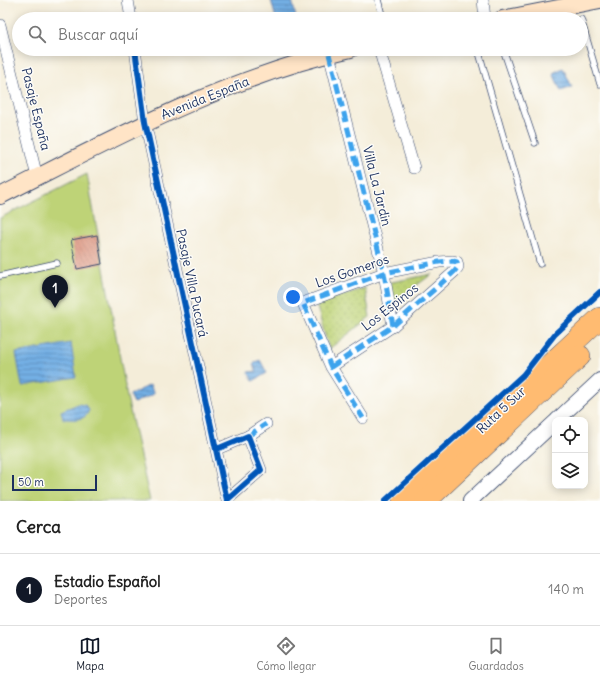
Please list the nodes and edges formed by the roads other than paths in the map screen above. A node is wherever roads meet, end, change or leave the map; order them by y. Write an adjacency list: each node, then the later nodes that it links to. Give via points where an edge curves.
1 (128, 0): 5 (street)
2 (378, 0): 6 (lane)
3 (483, 0): 7 (street)
4 (600, 0): 10 (main road)
5 (130, 12)
6 (381, 12)
7 (484, 12)
8 (531, 12): 9 (main road, via 551,7)
9 (572, 12)
10 (583, 12)
11 (0, 25): 23 (street, Pasaje España)
12 (588, 42): 19 (lane)
13 (136, 56): 20 (street, Pasaje Villa Pucará)
14 (322, 56): 20 (main road, Avenida España, via 254,77)
15 (330, 56): 28 (street, Villa La Jardin)
16 (381, 56): 22 (street)
17 (480, 56): 27 (lane)
18 (505, 56): 21 (lane)
19 (600, 84)
20 (146, 122): 23 (main road, Avenida España); 40 (street, Pasaje Villa Pucará)
21 (535, 143)
22 (414, 168)
23 (37, 177): 24 (main road, Avenida España)
24 (0, 196)
25 (457, 262): 28 (street, Los Gomeros, via 439,262); 31 (street, Los Espinos, via 458,267 454,272)
26 (57, 263): 29 (lane)
27 (540, 264)
28 (384, 273): 31 (street, Villa La Jardin); 33 (street, Los Gomeros, via 303,303)
29 (0, 276)
30 (600, 318): 42 (highway, Ruta 5 Sur)
31 (393, 326): 33 (street, Los Espinos)
32 (600, 338): 43 (highway, Ruta 5 Sur)
33 (331, 367): 36 (street)
34 (600, 380): 35 (street)
35 (560, 417)
36 (363, 418)
37 (266, 424): 39 (street)
38 (552, 425): 44 (street)
39 (248, 436): 40 (street); 41 (street, Pasaje Villa Pucará, via 261,470)
40 (217, 449): 41 (street, Pasaje Villa Pucará)
41 (227, 500)
42 (403, 501)
43 (426, 501)
44 (470, 501)

